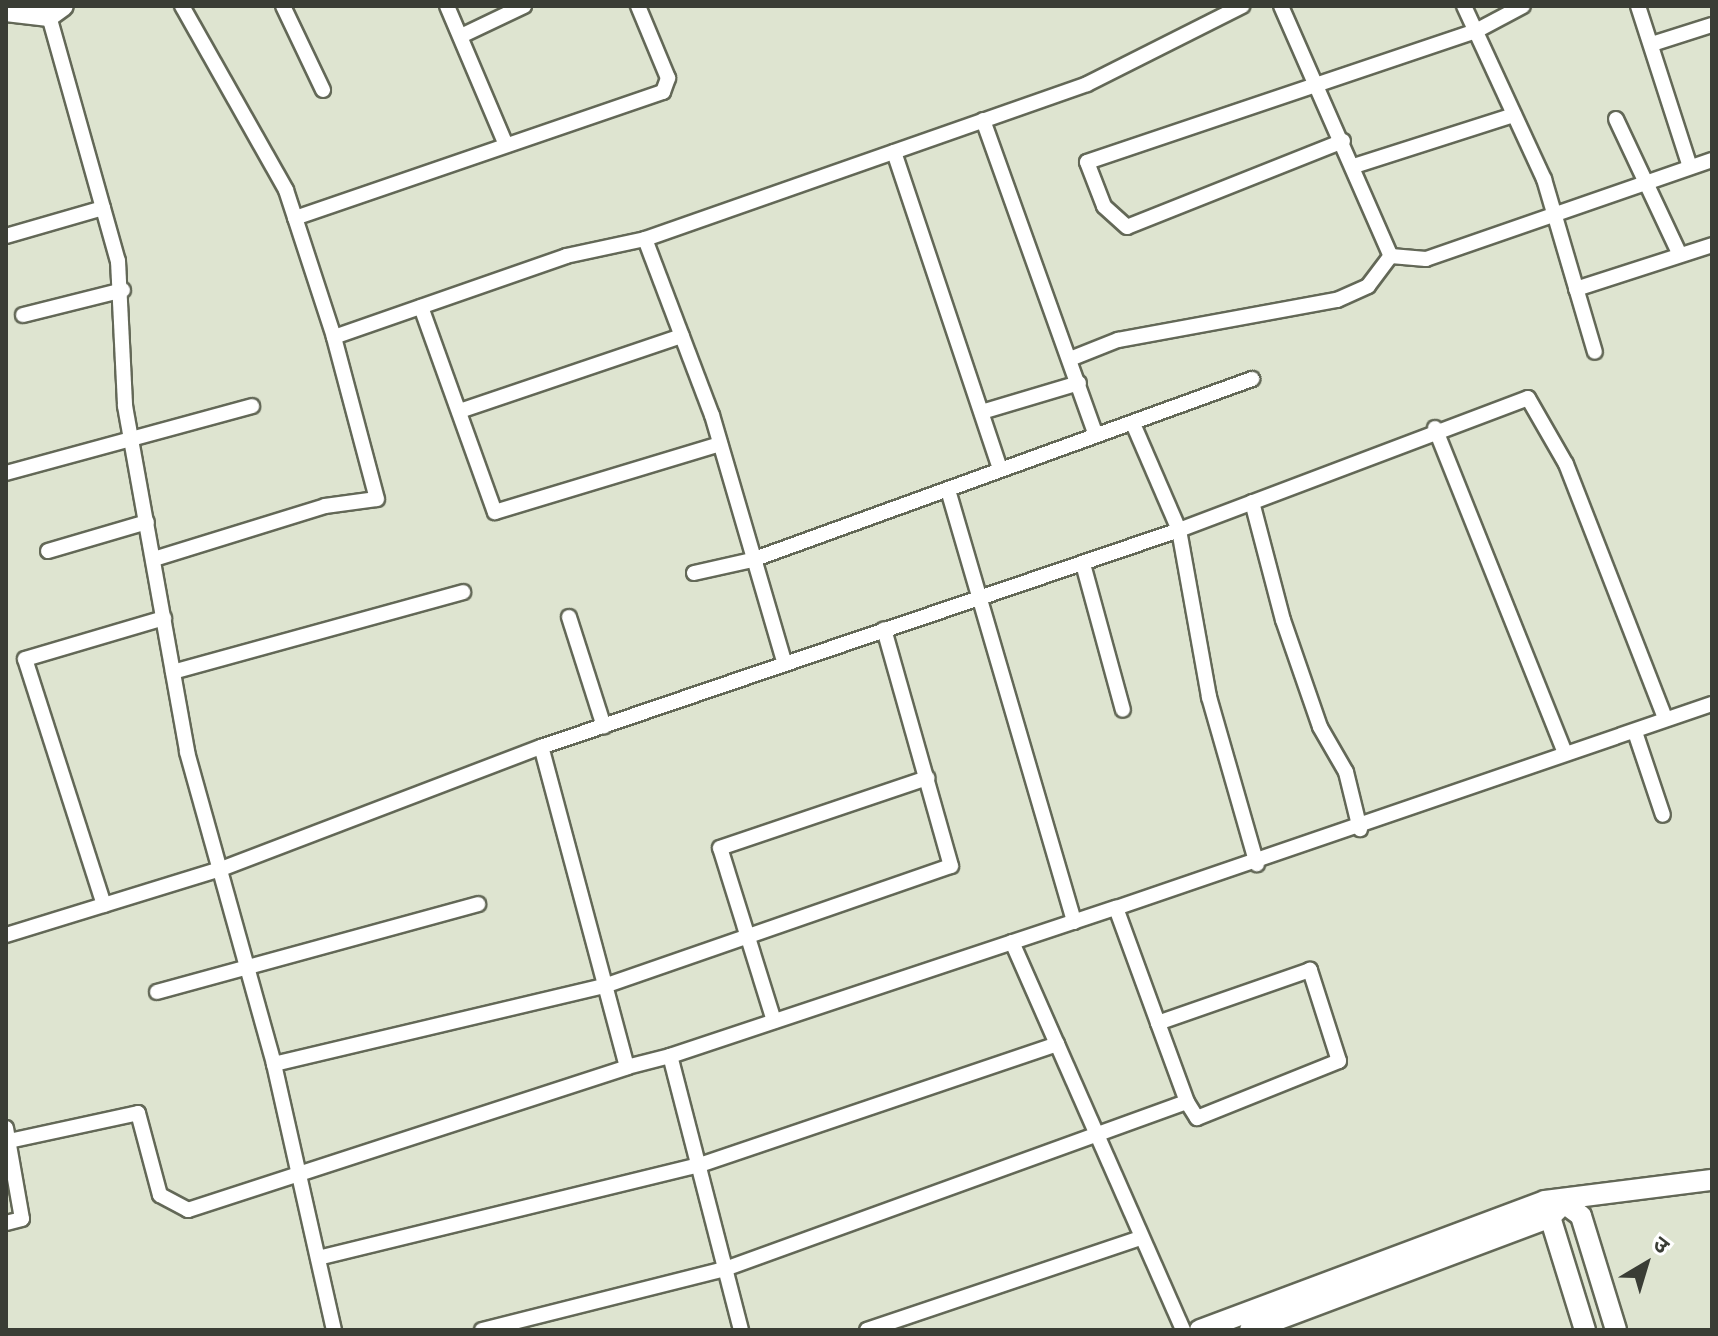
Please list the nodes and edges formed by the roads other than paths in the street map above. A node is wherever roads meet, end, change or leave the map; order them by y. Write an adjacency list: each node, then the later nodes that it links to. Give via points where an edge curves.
1 (182, 6): 31 (street)
2 (283, 6): 18 (street)
3 (447, 6): 15 (street)
4 (524, 6): 15 (street)
5 (638, 6): 23 (street, via 668,78 663,92)
6 (1242, 6): 21 (street, via 1087,84)
7 (1281, 6): 17 (street)
8 (1464, 6): 14 (street)
9 (1523, 6): 14 (street)
10 (1638, 6): 16 (street)
11 (6, 11): 12 (street)
12 (56, 11): 29 (street)
13 (1712, 25): 16 (street)
14 (1476, 31): 17 (street); 19 (street)
15 (461, 36): 23 (street)
16 (1652, 44): 27 (street)
17 (1320, 86): 22 (street); 22 (street, via 1239,106 1087,162 1104,206 1127,227)
18 (323, 90)
19 (1514, 115): 26 (street); 30 (street)
20 (1616, 119): 28 (street)
21 (983, 120): 24 (street); 44 (street)
22 (1343, 141): 26 (street)
23 (506, 145): 31 (street)
24 (894, 152): 33 (street); 49 (street)
25 (1712, 160): 27 (street)
26 (1354, 166): 36 (street)
27 (1690, 167): 28 (street)
28 (1645, 182): 30 (street); 35 (street)
29 (103, 208): 32 (street); 38 (street)
30 (1553, 212): 36 (street, via 1426,259); 37 (street)
31 (295, 218): 42 (street)
32 (6, 236)
33 (645, 239): 39 (street, via 566,256); 41 (street)
34 (1712, 245): 35 (street)
35 (1680, 255): 37 (street)
36 (1391, 256): 44 (street, via 1368,286 1337,300 1118,340)
37 (1576, 289): 43 (street)
38 (123, 290): 40 (street); 53 (street)
39 (421, 307): 42 (street); 48 (street)
40 (23, 315)
41 (682, 336): 48 (street); 54 (street)
42 (334, 337): 62 (street, via 377,499 325,506)
43 (1595, 352)
44 (1070, 359): 46 (street)
45 (1252, 379): 50 (street)
46 (1079, 383): 49 (street); 52 (street)
47 (252, 406): 53 (street)
48 (463, 410): 54 (street, via 495,512)
49 (985, 411): 55 (street)
50 (1134, 426): 52 (street); 60 (street)
51 (1435, 428): 58 (street); 75 (street, via 1528,398 1540,411); 79 (street)
52 (1095, 432): 55 (street)
53 (131, 440): 56 (street); 59 (street)
54 (720, 444): 63 (street)
55 (1000, 468): 57 (street)
56 (6, 473)
57 (948, 490): 63 (street); 67 (street)
58 (1252, 502): 60 (street); 82 (street, via 1283,620 1320,727 1346,772)
59 (147, 522): 61 (street); 62 (street)
60 (1179, 530): 64 (street); 83 (street, via 1209,697)
61 (48, 551)
62 (154, 559): 69 (street)
63 (752, 560): 65 (street); 71 (street)
64 (1083, 564): 67 (street); 74 (street)
65 (694, 573)
66 (463, 592): 72 (street)
67 (984, 598): 70 (street); 88 (street)
68 (569, 617): 76 (street)
69 (164, 618): 72 (street); 86 (street, via 25,659)
70 (884, 629): 71 (street); 80 (street)
71 (785, 664): 76 (street)
72 (173, 672): 84 (street, via 187,752)
73 (1712, 704): 75 (street)
74 (1123, 710)
75 (1664, 715): 77 (street)
76 (604, 727): 78 (street)
77 (1636, 735): 79 (street); 81 (street)
78 (541, 747): 84 (street); 93 (street)
79 (1565, 753): 82 (street)
80 (927, 778): 90 (street, via 951,866); 90 (street, via 720,848)
81 (1663, 815)
82 (1360, 829): 83 (street)
83 (1257, 864): 87 (street)
84 (221, 869): 86 (street); 92 (street)
85 (478, 904): 92 (street)
86 (104, 905): 89 (street)
87 (1116, 908): 88 (street); 96 (street)
88 (1074, 922): 91 (street)
89 (6, 935)
90 (748, 939): 93 (street); 95 (street)
91 (1012, 942): 95 (street); 97 (street)
92 (248, 966): 94 (street); 99 (street)
93 (603, 985): 99 (street); 100 (street)
94 (157, 992)
95 (774, 1021): 98 (street)
96 (1158, 1023): 101 (street); 101 (street, via 1310,970 1339,1061 1197,1118)
97 (1057, 1044): 103 (street); 104 (street)
98 (670, 1056): 100 (street); 104 (street)
99 (274, 1064): 105 (street)
100 (627, 1067): 105 (street)
101 (1187, 1102): 103 (street)
102 (7, 1134): 105 (street, via 138,1113 160,1195 188,1210); 108 (street, via 22,1219)
103 (1093, 1136): 109 (street); 111 (street)
104 (700, 1165): 110 (street); 111 (street)
105 (298, 1170): 110 (street)
106 (1712, 1180): 107 (street)
107 (1553, 1207): 112 (street); 118 (street); 119 (street); 120 (street, via 1581,1216)
108 (6, 1223)
109 (1140, 1238): 116 (street); 117 (street)
110 (318, 1258): 113 (street)
111 (725, 1269): 114 (street); 115 (street)
112 (1579, 1328)
113 (334, 1330)
114 (482, 1330)
115 (741, 1330)
116 (867, 1330)
117 (1183, 1330)
118 (1200, 1330)
119 (1250, 1330)
120 (1616, 1330)

